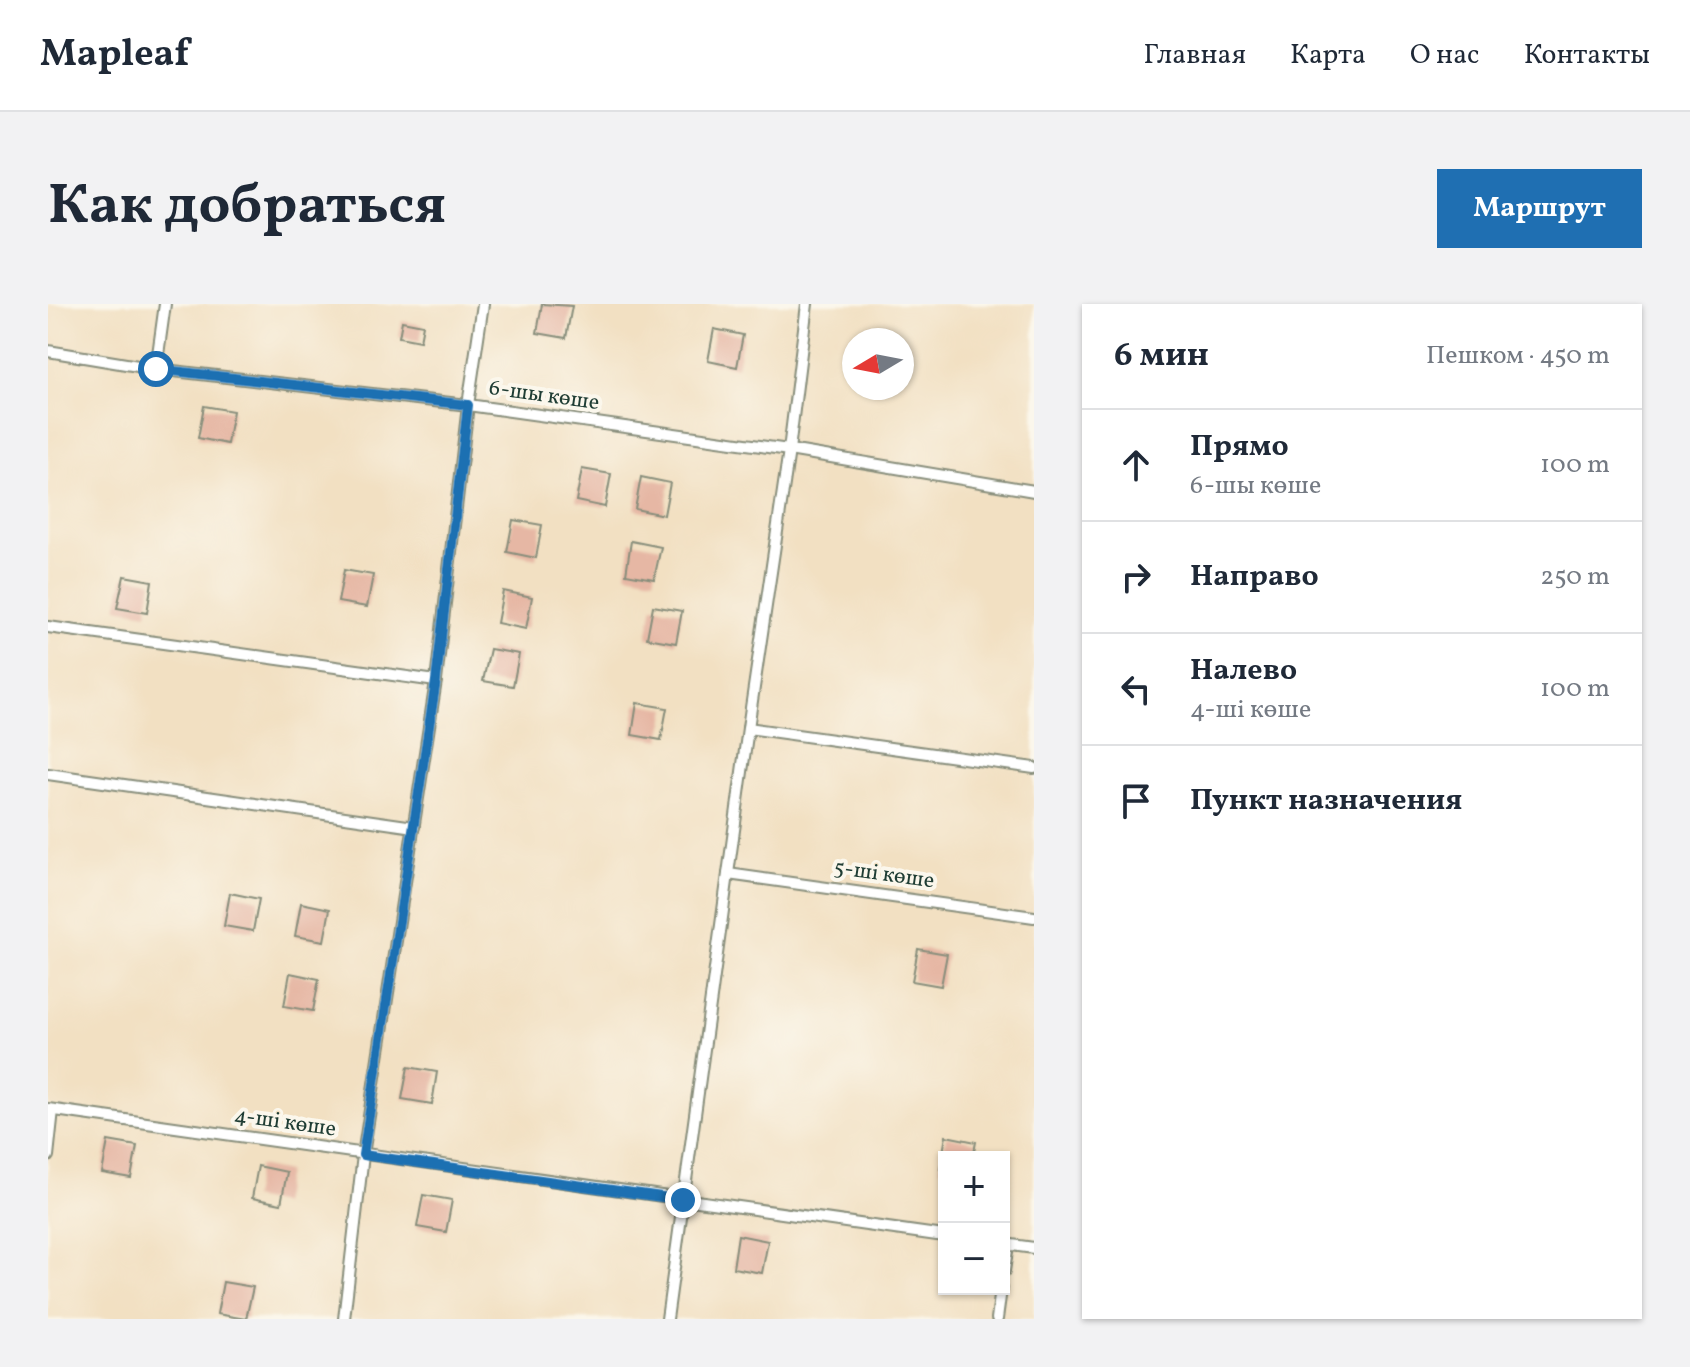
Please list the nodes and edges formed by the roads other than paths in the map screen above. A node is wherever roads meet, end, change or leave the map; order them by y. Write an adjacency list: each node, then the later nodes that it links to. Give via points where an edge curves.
1 (165, 304): 5 (lane)
2 (483, 304): 6 (lane)
3 (807, 304): 7 (lane)
4 (48, 351): 5 (lane, 6-шы көше)
5 (156, 369): 6 (lane, 6-шы көше)
6 (468, 405): 7 (lane, 6-шы көше); 10 (lane)
7 (789, 450): 8 (lane, 6-шы көше); 11 (lane)
8 (1034, 491)
9 (48, 627): 10 (lane)
10 (436, 681): 14 (lane)
11 (748, 728): 12 (lane); 15 (lane)
12 (1034, 768)
13 (48, 774): 14 (lane)
14 (414, 827): 18 (lane)
15 (728, 874): 16 (lane, 5-ші көше); 20 (lane)
16 (1034, 917)
17 (51, 1110): 18 (lane, 4-ші көше); 19 (lane)
18 (363, 1155): 20 (lane, 4-ші көше); 25 (lane)
19 (48, 1156)
20 (683, 1200): 21 (lane, 4-ші көше); 26 (lane)
21 (938, 1235)
22 (1010, 1245): 23 (lane)
23 (1034, 1248)
24 (1000, 1295): 27 (lane)
25 (344, 1319)
26 (667, 1319)
27 (997, 1319)

